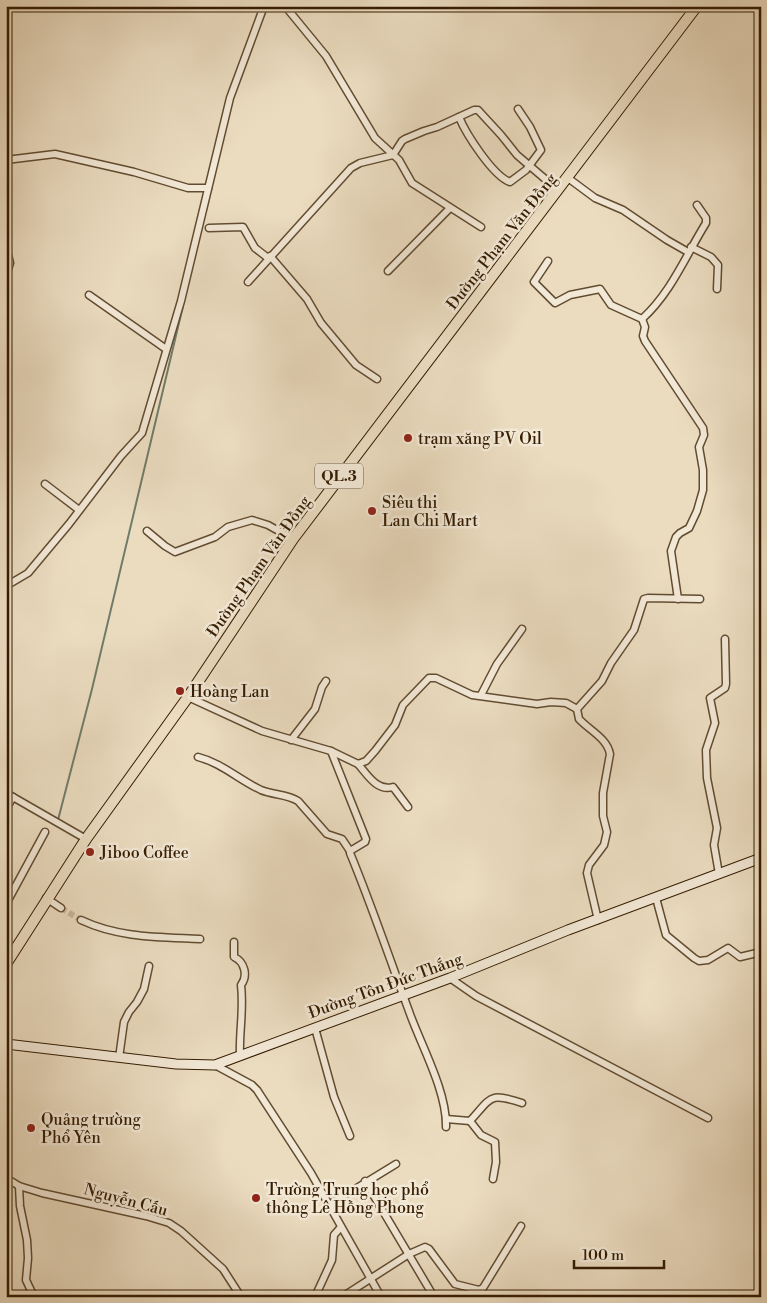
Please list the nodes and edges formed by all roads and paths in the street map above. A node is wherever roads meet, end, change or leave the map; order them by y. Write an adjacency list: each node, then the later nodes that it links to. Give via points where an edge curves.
1 (264, 6): 10 (street, via 234,85)
2 (284, 6): 6 (street, via 330,62 375,138)
3 (697, 6): 9 (highway, Đường Phạm Văn Đồng / QL.3)
4 (518, 109): 8 (street, via 541,150)
5 (459, 117): 6 (street, via 405,139); 8 (street, via 478,110); 8 (street, via 471,141 508,182)
6 (393, 155): 13 (street, via 412,183); 18 (street, via 355,165)
7 (6, 160): 10 (street, via 60,154 188,188)
8 (529, 165): 11 (street)
9 (568, 178): 11 (highway, Đường Phạm Văn Đồng / QL.3); 17 (street, via 595,198 623,210 667,240)
10 (208, 188): 26 (street)
11 (558, 190): 31 (highway, Đường Phạm Văn Đồng / QL.3)
12 (697, 205): 17 (street, via 706,220)
13 (450, 208): 14 (street); 20 (street)
14 (480, 227)
15 (209, 228): 18 (street, via 243,227 255,248)
16 (6, 247): 21 (street, via 10,263)
17 (689, 250): 23 (street, via 711,257 718,265); 25 (street, via 673,281)
18 (269, 257): 22 (street); 27 (street, via 356,365)
19 (548, 261): 25 (street, via 534,282 555,303 570,295 600,289 611,305)
20 (388, 271)
21 (6, 276)
22 (248, 282)
23 (716, 289)
24 (89, 295): 26 (street)
25 (642, 319): 33 (street, via 645,341 704,432 699,447 704,481 697,512 689,528 676,537 671,550)
26 (166, 349): 29 (street, via 142,433)
27 (377, 379)
28 (44, 484): 29 (street)
29 (79, 510): 32 (street, via 28,573)
30 (147, 531): 31 (street, via 175,552 215,537 228,527 252,520)
31 (293, 538): 39 (highway, Đường Phạm Văn Đồng / QL.3)
32 (6, 586)
33 (678, 599): 34 (street); 40 (street, via 644,599 634,630 602,681)
34 (700, 599)
35 (522, 629): 38 (street, via 497,664)
36 (725, 638): 53 (street, via 726,684 710,698 715,723 706,750 708,785 717,828 714,845)
37 (326, 681): 41 (street, via 315,709)
38 (481, 695): 40 (street, via 537,704 566,703); 44 (street, via 472,695 436,678 429,678 403,705 395,725 375,751)
39 (188, 697): 41 (street, via 258,729); 50 (highway, Đường Phạm Văn Đồng / QL.3)
40 (577, 709): 59 (street, via 578,719 605,742 610,754 603,793 604,845 587,873)
41 (291, 740): 42 (street)
42 (331, 751): 44 (street); 51 (street, via 366,839)
43 (198, 757): 51 (street, via 222,766 274,795 294,798 327,834 342,839)
44 (358, 764): 47 (street, via 385,789 393,787)
45 (6, 793): 46 (street)
46 (13, 797): 48 (street); 50 (street)
47 (408, 807)
48 (6, 809)
49 (45, 832): 56 (street)
50 (86, 839): 54 (highway, Đường Phạm Văn Đồng / QL.3)
51 (350, 851): 66 (street)
52 (761, 858): 53 (main road, Đường Tôn Đức Thắng)
53 (719, 874): 55 (main road, Đường Tôn Đức Thắng)
54 (46, 898): 57 (street); 63 (highway, Đường Phạm Văn Đồng / QL.3)
55 (656, 898): 59 (main road, Đường Tôn Đức Thắng); 62 (street, via 666,935 699,961 708,960 728,948 740,957)
56 (6, 904)
57 (61, 908)
58 (81, 920): 60 (street, via 107,931 132,936)
59 (598, 920): 65 (main road, Đường Tôn Đức Thắng)
60 (200, 939)
61 (234, 942): 69 (street, via 234,955 244,969 244,980 240,985)
62 (761, 952)
63 (6, 964)
64 (149, 966): 70 (street, via 144,989 124,1022)
65 (450, 978): 66 (main road, Đường Tôn Đức Thắng); 73 (street, via 476,996)
66 (403, 994): 67 (main road, Đường Tôn Đức Thắng); 74 (street, via 436,1079 446,1123)
67 (315, 1028): 69 (main road, Đường Tôn Đức Thắng); 75 (street, via 334,1097)
68 (6, 1044): 70 (main road, Đường Tôn Đức Thắng)
69 (240, 1055): 71 (main road, Đường Tôn Đức Thắng)
70 (119, 1058): 71 (main road, Đường Tôn Đức Thắng)
71 (215, 1065): 81 (street, via 257,1090)
72 (522, 1103): 74 (street, via 502,1097 492,1098)
73 (708, 1118)
74 (470, 1121): 78 (street, via 481,1135 495,1142)
75 (350, 1136)
76 (396, 1164): 79 (street)
77 (6, 1178): 80 (street, Nguyễn Cấu)
78 (493, 1179)
79 (365, 1181): 81 (street); 84 (street)
80 (19, 1186): 86 (street, via 27,1240 26,1280); 87 (street, Nguyễn Cấu, via 169,1223 223,1269)
81 (329, 1205): 83 (street)
82 (520, 1226): 84 (street, via 487,1283 479,1290 454,1284 429,1249 425,1247)
83 (341, 1227): 85 (street); 88 (street, via 334,1234 332,1260)
84 (409, 1254): 85 (street); 91 (street)
85 (371, 1278): 89 (street); 90 (street)
86 (34, 1297)
87 (241, 1297)
88 (315, 1297)
89 (342, 1297)
90 (381, 1297)
91 (434, 1297)

